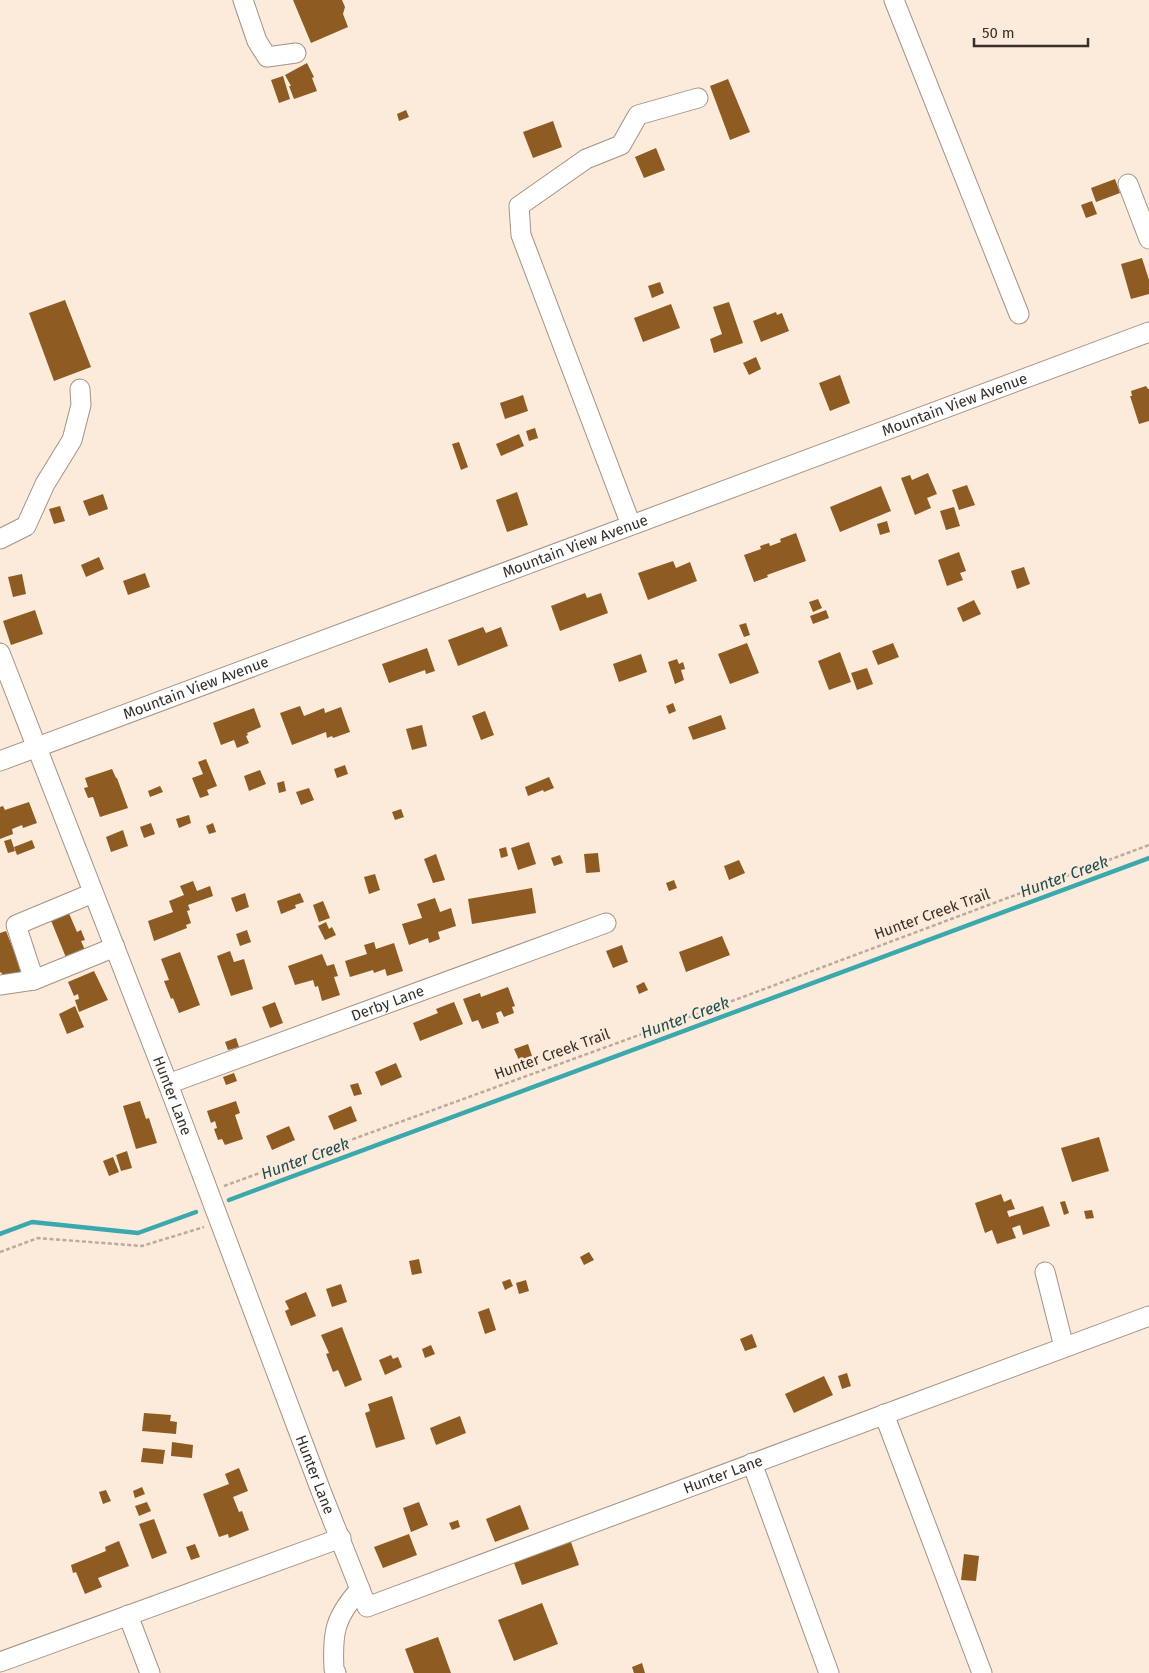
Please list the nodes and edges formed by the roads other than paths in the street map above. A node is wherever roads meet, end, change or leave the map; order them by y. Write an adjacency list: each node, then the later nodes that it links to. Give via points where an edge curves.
1 (243, 0): 3 (street, via 257,41 267,57)
2 (894, 0): 7 (street)
3 (296, 53)
4 (698, 98): 10 (street, via 638,115 622,145 586,159 519,206 521,235)
5 (1128, 184): 6 (street)
6 (1149, 239)
7 (1019, 314)
8 (1149, 332): 10 (street, Mountain View Avenue)
9 (80, 389): 11 (street, via 81,405 72,440 45,484 26,526)
10 (631, 525): 13 (street, Mountain View Avenue)
11 (0, 539)
12 (0, 653): 13 (street, Hunter Lane)
13 (36, 747): 14 (street, Mountain View Avenue); 15 (street, Hunter Lane)
14 (0, 761)
15 (93, 893): 17 (street, Hunter Lane); 18 (street, via 16,925)
16 (606, 923): 20 (street, Derby Lane)
17 (114, 947): 18 (street); 20 (street, Hunter Lane)
18 (34, 980): 19 (street)
19 (0, 985)
20 (168, 1084): 26 (street, Hunter Lane)
21 (1045, 1272): 23 (street)
22 (1149, 1316): 23 (street, Hunter Lane)
23 (1064, 1347): 24 (street, Hunter Lane)
24 (884, 1414): 25 (street, Hunter Lane); 33 (street)
25 (752, 1463): 27 (street, Hunter Lane, via 367,1607); 32 (street)
26 (341, 1538): 27 (street, Hunter Lane); 28 (street)
27 (360, 1590): 31 (street, via 339,1617 334,1637)
28 (128, 1615): 29 (street); 30 (street)
29 (0, 1662)
30 (150, 1673)
31 (336, 1673)
32 (829, 1673)
33 (982, 1673)

